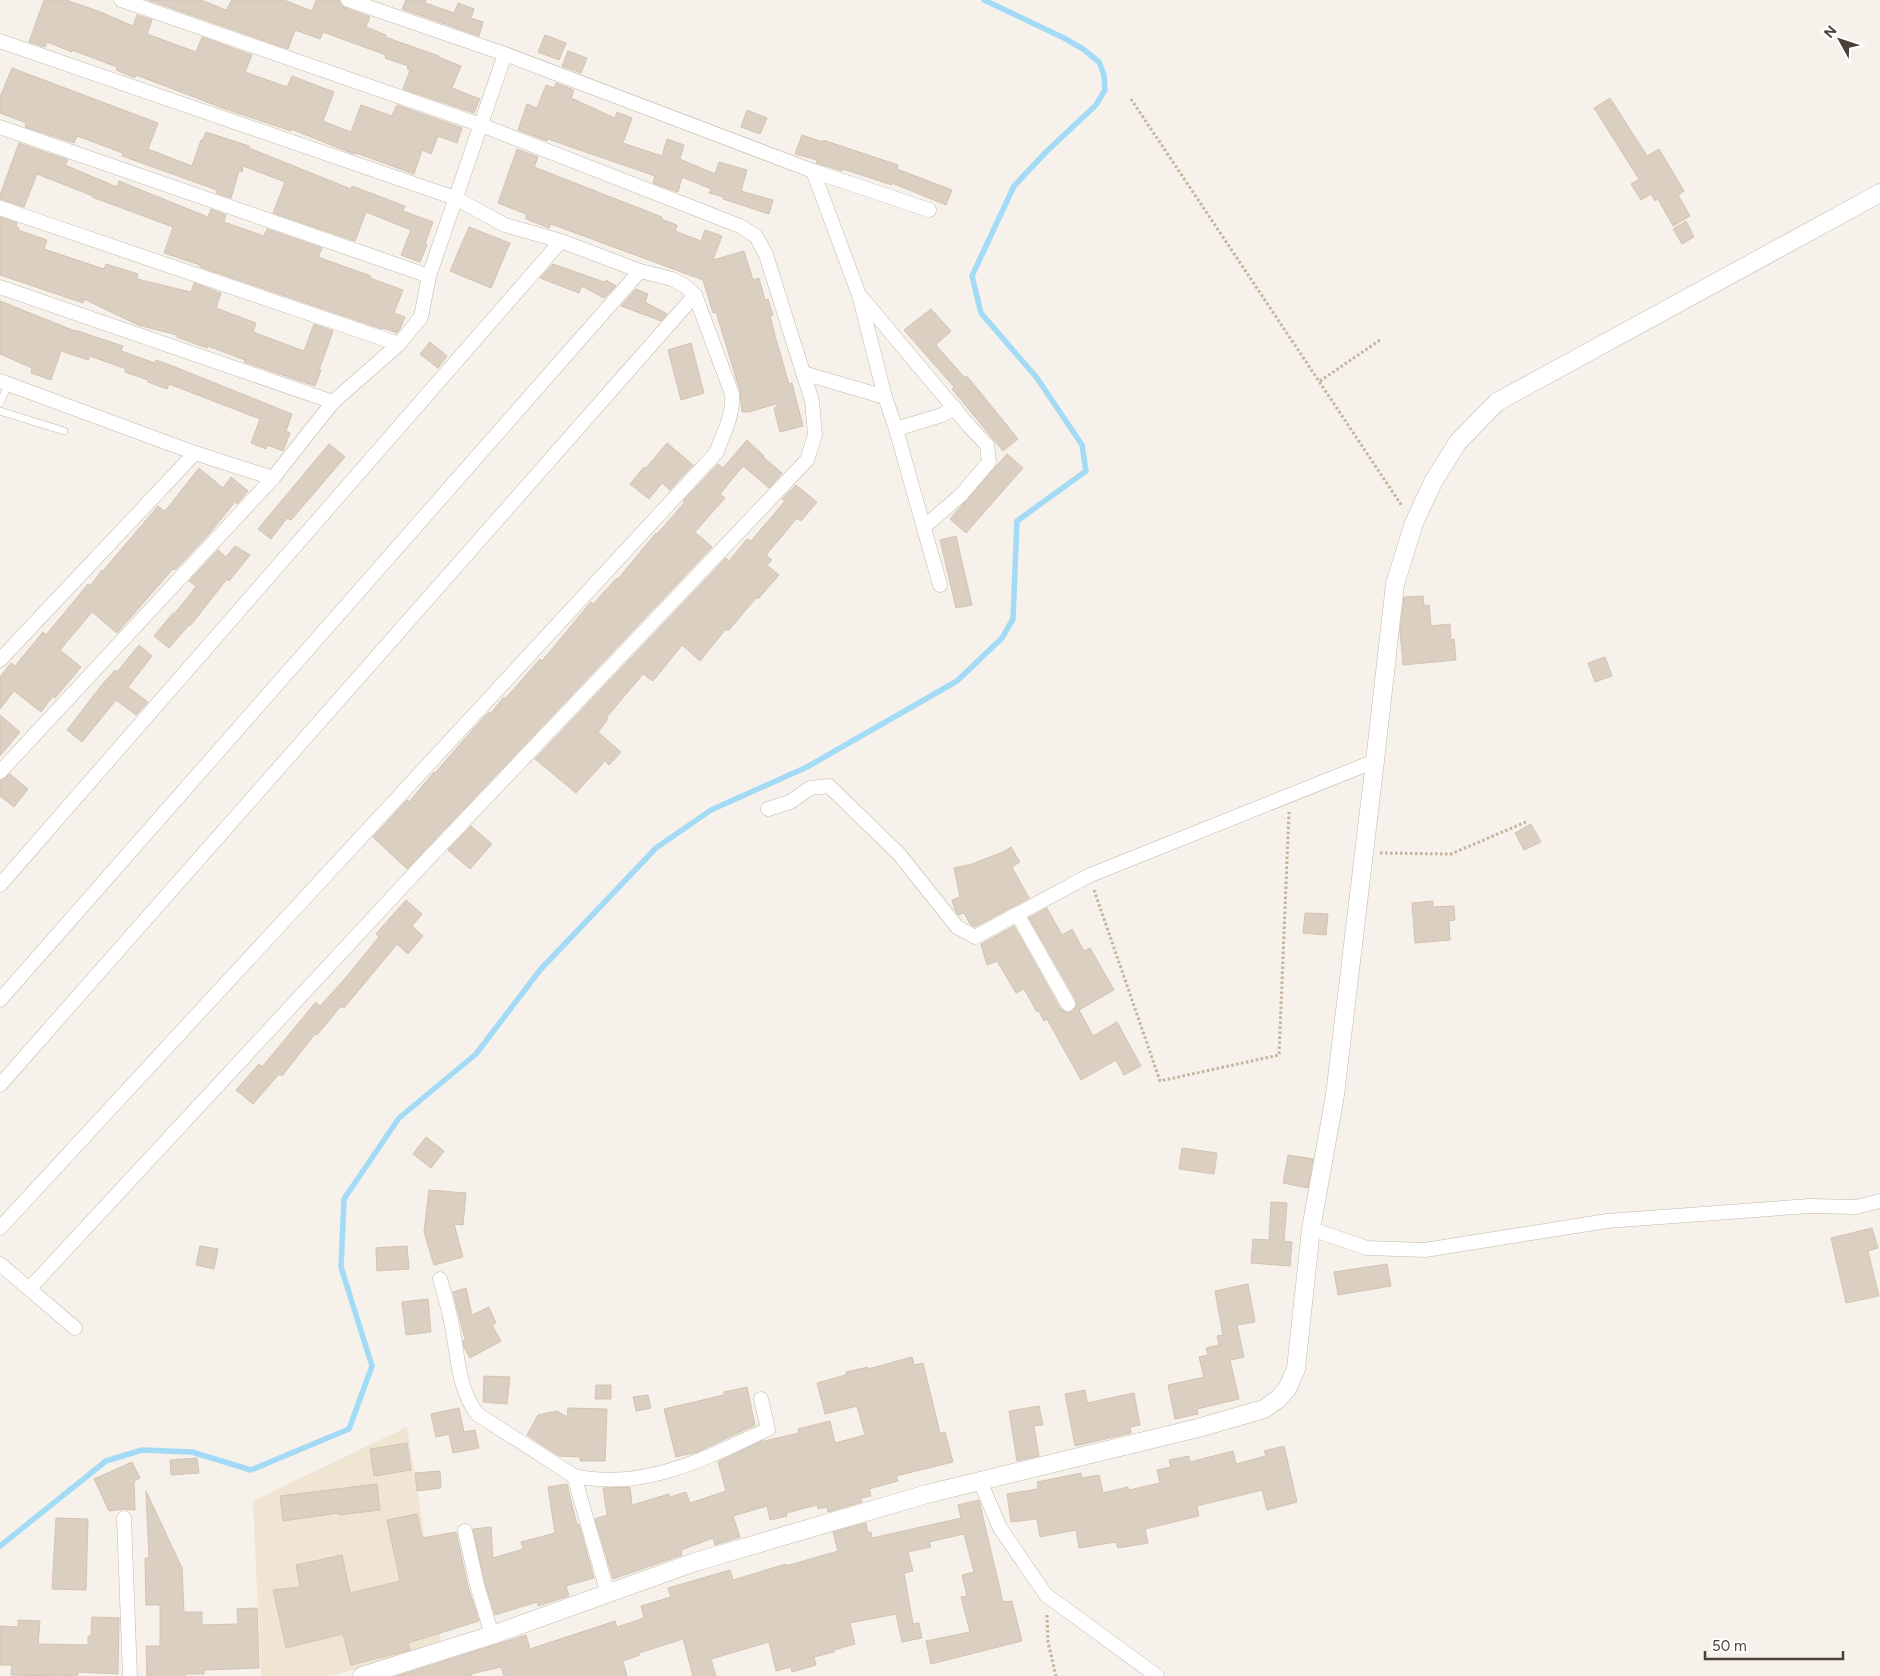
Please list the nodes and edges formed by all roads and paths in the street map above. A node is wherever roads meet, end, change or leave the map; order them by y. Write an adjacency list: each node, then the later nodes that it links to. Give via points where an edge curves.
1 (121, 0): 6 (street)
2 (348, 0): 4 (street)
3 (0, 42): 10 (street)
4 (505, 54): 6 (street); 8 (street)
5 (1131, 99): 22 (path)
6 (481, 125): 10 (street); 21 (street, via 740,226 756,236 766,255)
7 (0, 127): 15 (street)
8 (813, 171): 12 (street); 18 (street)
9 (1880, 193): 33 (street, via 1497,402 1458,442 1433,482)
10 (455, 198): 13 (street, via 505,225); 15 (street)
11 (0, 208): 20 (street)
12 (929, 210)
13 (561, 241): 14 (street); 44 (street)
14 (640, 271): 17 (street, via 672,279); 46 (street)
15 (428, 276): 20 (street, via 422,317)
16 (0, 288): 25 (street)
17 (695, 295): 48 (street); 50 (street, via 732,394 732,412 716,453)
18 (859, 295): 24 (street); 27 (street)
19 (1380, 340): 22 (path)
20 (399, 344): 25 (street)
21 (803, 373): 24 (street); 54 (street, via 812,401 815,435 807,460 425,862)
22 (1320, 381): 33 (path)
23 (4, 383): 26 (lane); 31 (street)
24 (885, 397): 29 (street)
25 (333, 402): 32 (street)
26 (0, 403)
27 (955, 408): 29 (street); 34 (street, via 987,445 989,462 961,495)
28 (0, 411): 30 (lane)
29 (896, 429): 34 (street)
30 (64, 431)
31 (195, 453): 32 (street); 36 (street)
32 (273, 478): 38 (street)
33 (1414, 523): 37 (street, via 1394,584)
34 (924, 527): 35 (street)
35 (940, 585)
36 (0, 660)
37 (1375, 762): 39 (street); 42 (street)
38 (0, 772)
39 (1290, 796): 43 (street); 43 (path, via 1279,1055 1160,1081)
40 (768, 809): 45 (street, via 790,802 810,788 829,786 899,854 957,927 975,938)
41 (1528, 821): 42 (path, via 1451,854)
42 (1364, 852): 51 (street, via 1335,1095)
43 (1088, 876): 45 (street)
44 (0, 885)
45 (1017, 914): 47 (street)
46 (0, 1000)
47 (1068, 1004)
48 (0, 1085)
49 (1880, 1201): 51 (street, via 1856,1206 1810,1206 1607,1221 1425,1250 1367,1248)
50 (0, 1228)
51 (1311, 1229): 58 (street, via 1296,1368 1287,1389 1278,1399 1264,1409 1198,1428)
52 (0, 1264): 54 (street)
53 (440, 1279): 57 (street, via 462,1386 469,1403 477,1414)
54 (30, 1288): 55 (street)
55 (75, 1328)
56 (761, 1399): 57 (street, via 768,1429 707,1458 664,1474 621,1480)
57 (574, 1476): 61 (street)
58 (980, 1481): 61 (street, via 695,1562); 62 (street, via 1000,1528)
59 (124, 1518): 65 (street)
60 (465, 1531): 63 (street)
61 (608, 1594): 63 (street)
62 (1046, 1595): 67 (path, via 1048,1642); 68 (street)
63 (492, 1635): 64 (street)
64 (387, 1672): 66 (street)
65 (130, 1676)
66 (362, 1676)
67 (1056, 1676)
68 (1157, 1676)

